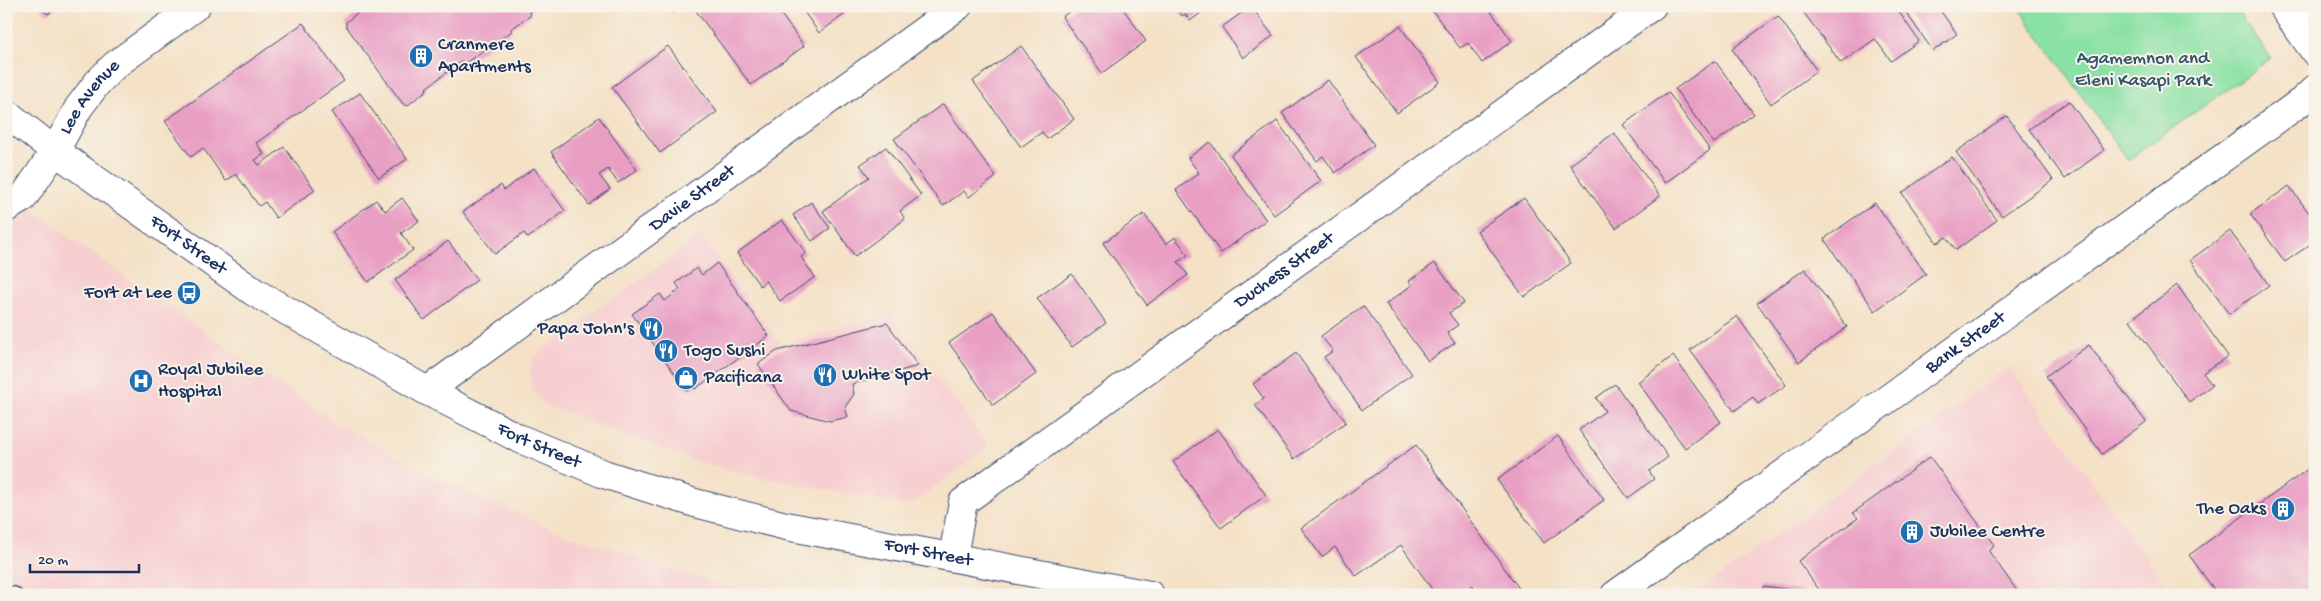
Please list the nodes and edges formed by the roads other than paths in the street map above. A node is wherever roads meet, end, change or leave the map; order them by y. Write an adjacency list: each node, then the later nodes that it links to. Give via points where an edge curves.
1 (196, 6): 8 (street, Lee Avenue, via 115,65 98,82 79,107)
2 (958, 6): 10 (street, Davie Street)
3 (1652, 6): 11 (street, Duchess Street, via 963,502)
4 (2297, 13): 5 (street)
5 (2315, 52)
6 (2315, 89): 15 (street, Bank Street)
7 (6, 113): 8 (street, Fort Street)
8 (55, 151): 9 (street, Lee Avenue, via 22,198); 10 (street, Fort Street, via 254,292)
9 (6, 208)
10 (427, 391): 11 (street, Fort Street, via 518,438 597,472 676,497 786,526)
11 (953, 556): 14 (street, Fort Street)
12 (6, 594): 13 (lane)
13 (14, 595)
14 (1150, 595)
15 (1615, 595)

